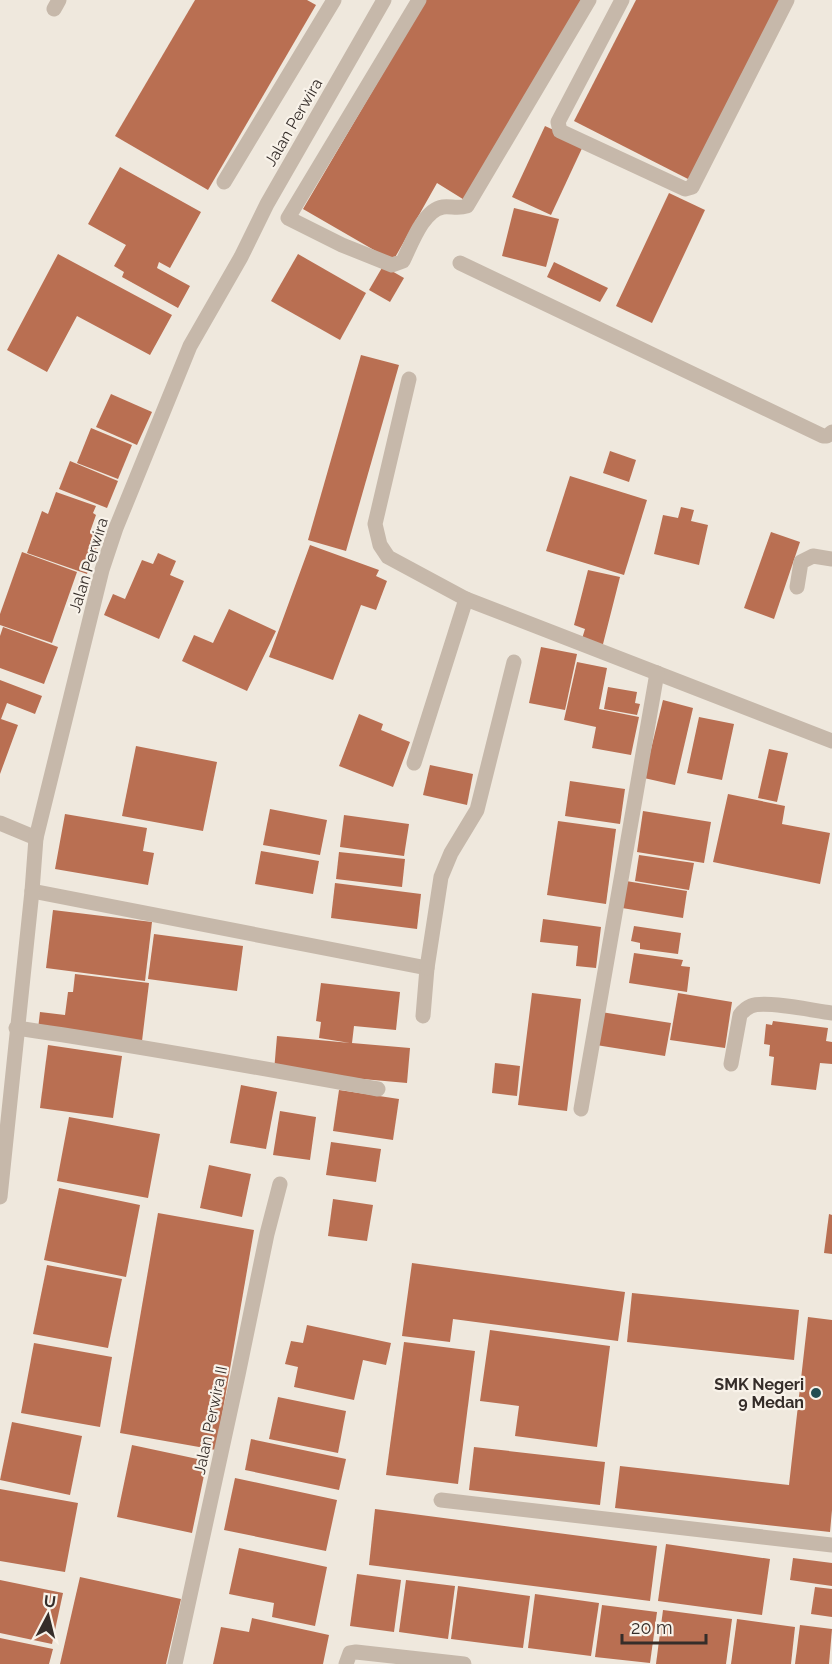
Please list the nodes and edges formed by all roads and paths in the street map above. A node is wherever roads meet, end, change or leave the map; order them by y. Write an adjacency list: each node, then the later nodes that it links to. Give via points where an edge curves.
1 (334, 0): 7 (street)
2 (384, 0): 8 (street, Jalan Perwira)
3 (419, 0): 9 (street)
4 (589, 0): 9 (street, via 467,206 444,207 429,213 403,261 392,265)
5 (622, 0): 6 (street, via 558,122 560,131 689,189)
6 (787, 0)
7 (224, 182)
8 (267, 204): 9 (street); 21 (street, Jalan Perwira, via 190,346 116,528 102,570)
9 (288, 218)
10 (460, 263): 12 (street, via 823,436)
11 (409, 379): 15 (street, via 375,524 376,535 388,557)
12 (832, 432)
13 (832, 559): 14 (street, via 813,556 801,562)
14 (797, 587)
15 (465, 599): 17 (street); 19 (street)
16 (514, 662): 23 (street, via 477,810 441,877)
17 (657, 673): 18 (street); 30 (street)
18 (832, 741)
19 (414, 763)
20 (0, 823): 21 (street)
21 (36, 838): 22 (street, Jalan Perwira)
22 (32, 891): 23 (street); 26 (street, Jalan Perwira)
23 (427, 968): 25 (street)
24 (832, 1013): 28 (street, via 752,1005 740,1015)
25 (423, 1016)
26 (16, 1028): 27 (street, Jalan Perwira); 29 (street, via 122,1042)
27 (7, 1049): 32 (street, Jalan Perwira, via 10,1107)
28 (731, 1064)
29 (378, 1089)
30 (581, 1109)
31 (280, 1184): 35 (street, Jalan Perwira II)
32 (0, 1197)
33 (441, 1500): 34 (street)
34 (832, 1545)
35 (175, 1664)
36 (346, 1664): 37 (street, via 350,1653 356,1652)
37 (464, 1664)

